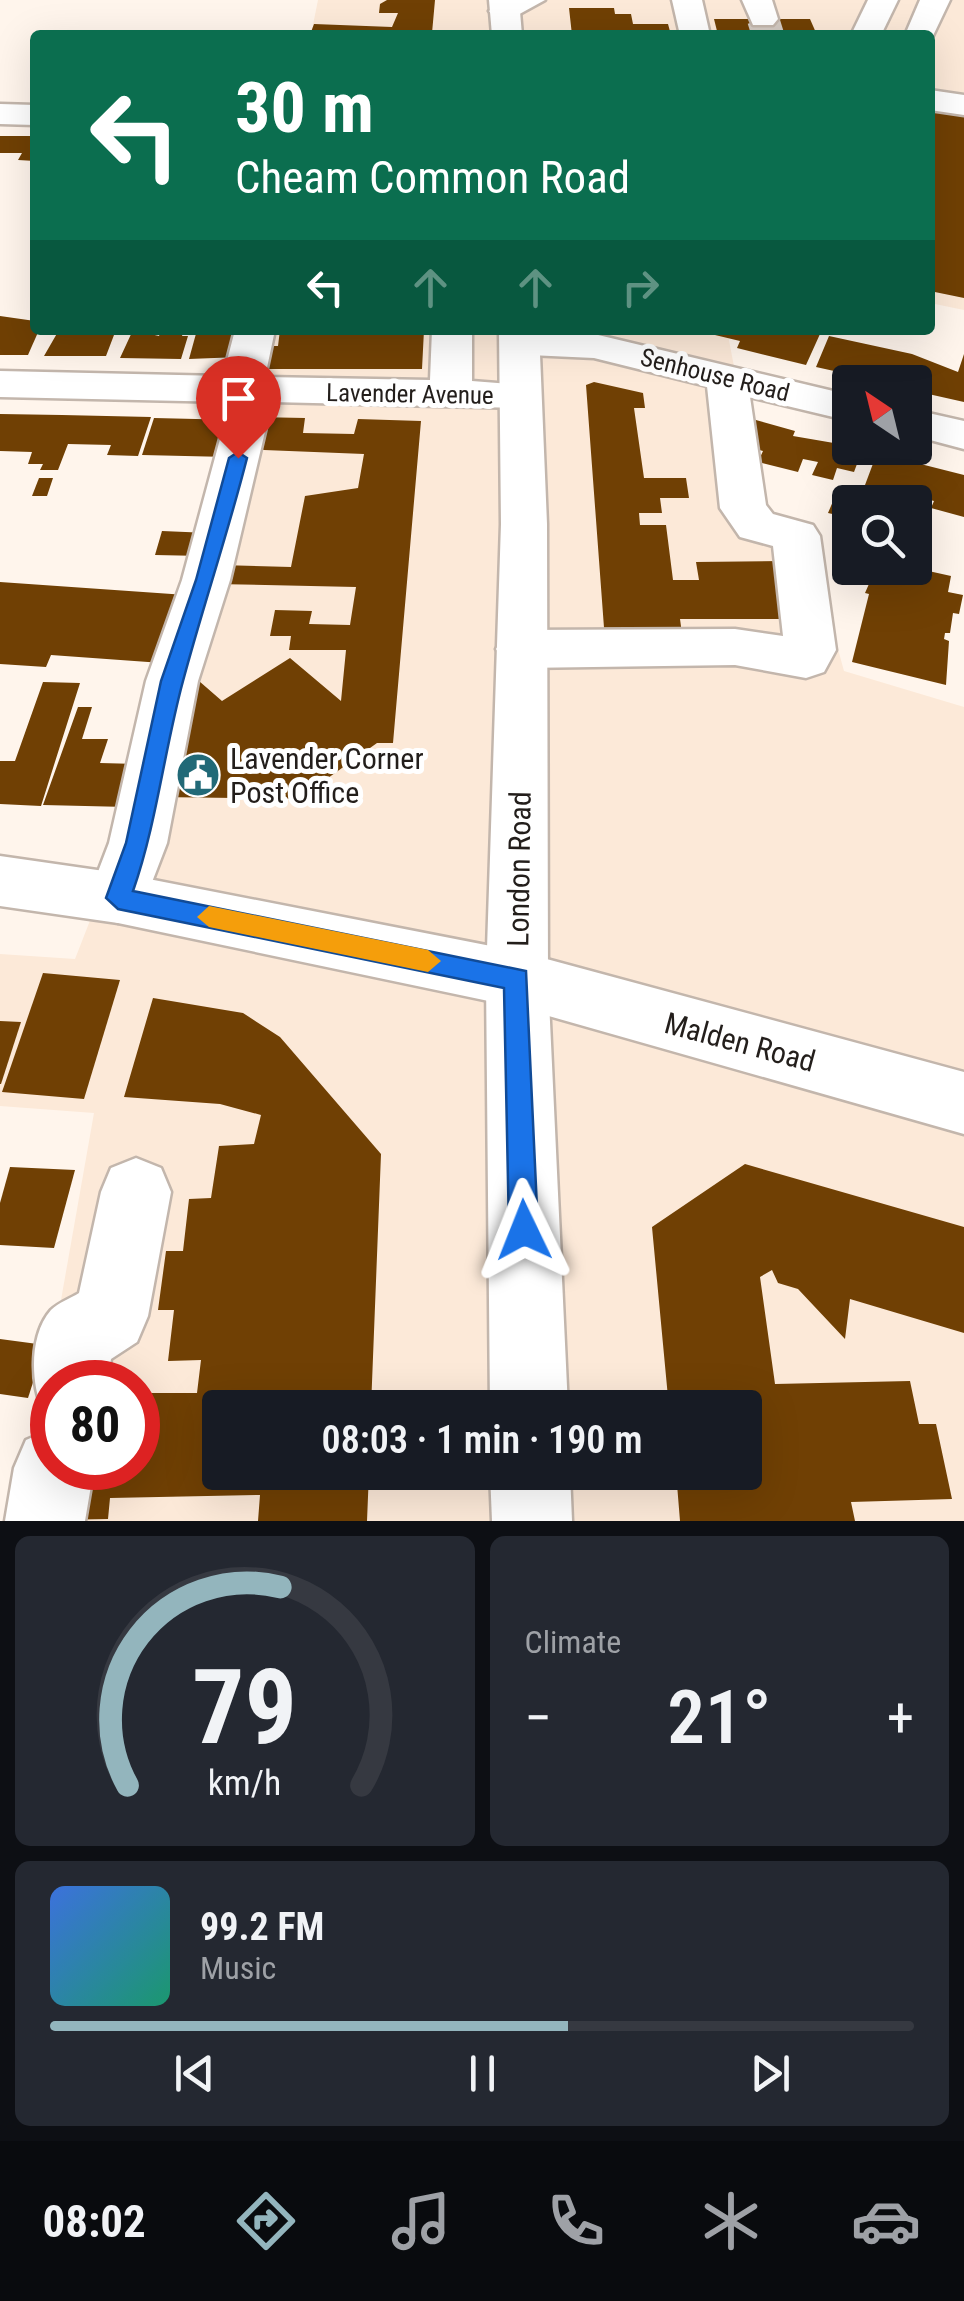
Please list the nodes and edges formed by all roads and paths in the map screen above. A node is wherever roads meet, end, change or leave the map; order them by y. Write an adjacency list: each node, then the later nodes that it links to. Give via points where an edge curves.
1 (687, 0): 4 (main road)
2 (883, 0): 5 (main road)
3 (935, 0): 6 (main road)
4 (694, 30)
5 (868, 30)
6 (922, 30)
7 (935, 101): 8 (main road)
8 (964, 106)
9 (0, 114): 10 (main road)
10 (30, 115)
11 (254, 335): 17 (main road)
12 (452, 335): 18 (main road)
13 (702, 335): 15 (main road)
14 (519, 337): 15 (main road, Senhouse Road, via 594,346); 19 (main road, London Road)
15 (716, 376): 20 (main road, Senhouse Road); 23 (main road, via 743,508 758,526 796,536 806,659 735,648)
16 (0, 384): 17 (main road, Lavender Avenue)
17 (248, 390): 18 (main road, Lavender Avenue); 25 (main road, via 206,580 172,681 138,843)
18 (451, 394): 19 (main road, Lavender Avenue)
19 (519, 395): 23 (main road, London Road)
20 (832, 404)
21 (932, 427): 22 (main road)
22 (964, 435)
23 (522, 649): 26 (main road, London Road)
24 (0, 881): 25 (main road, Malden Road)
25 (118, 898): 26 (main road, Malden Road)
26 (517, 979): 27 (main road, Malden Road); 30 (main road, London Road)
27 (964, 1103)
28 (136, 1192): 29 (main road, via 111,1316 77,1336)
29 (73, 1360)
30 (528, 1390)
31 (50, 1490): 33 (main road)
32 (531, 1490): 34 (main road)
33 (45, 1521)
34 (532, 1521)

